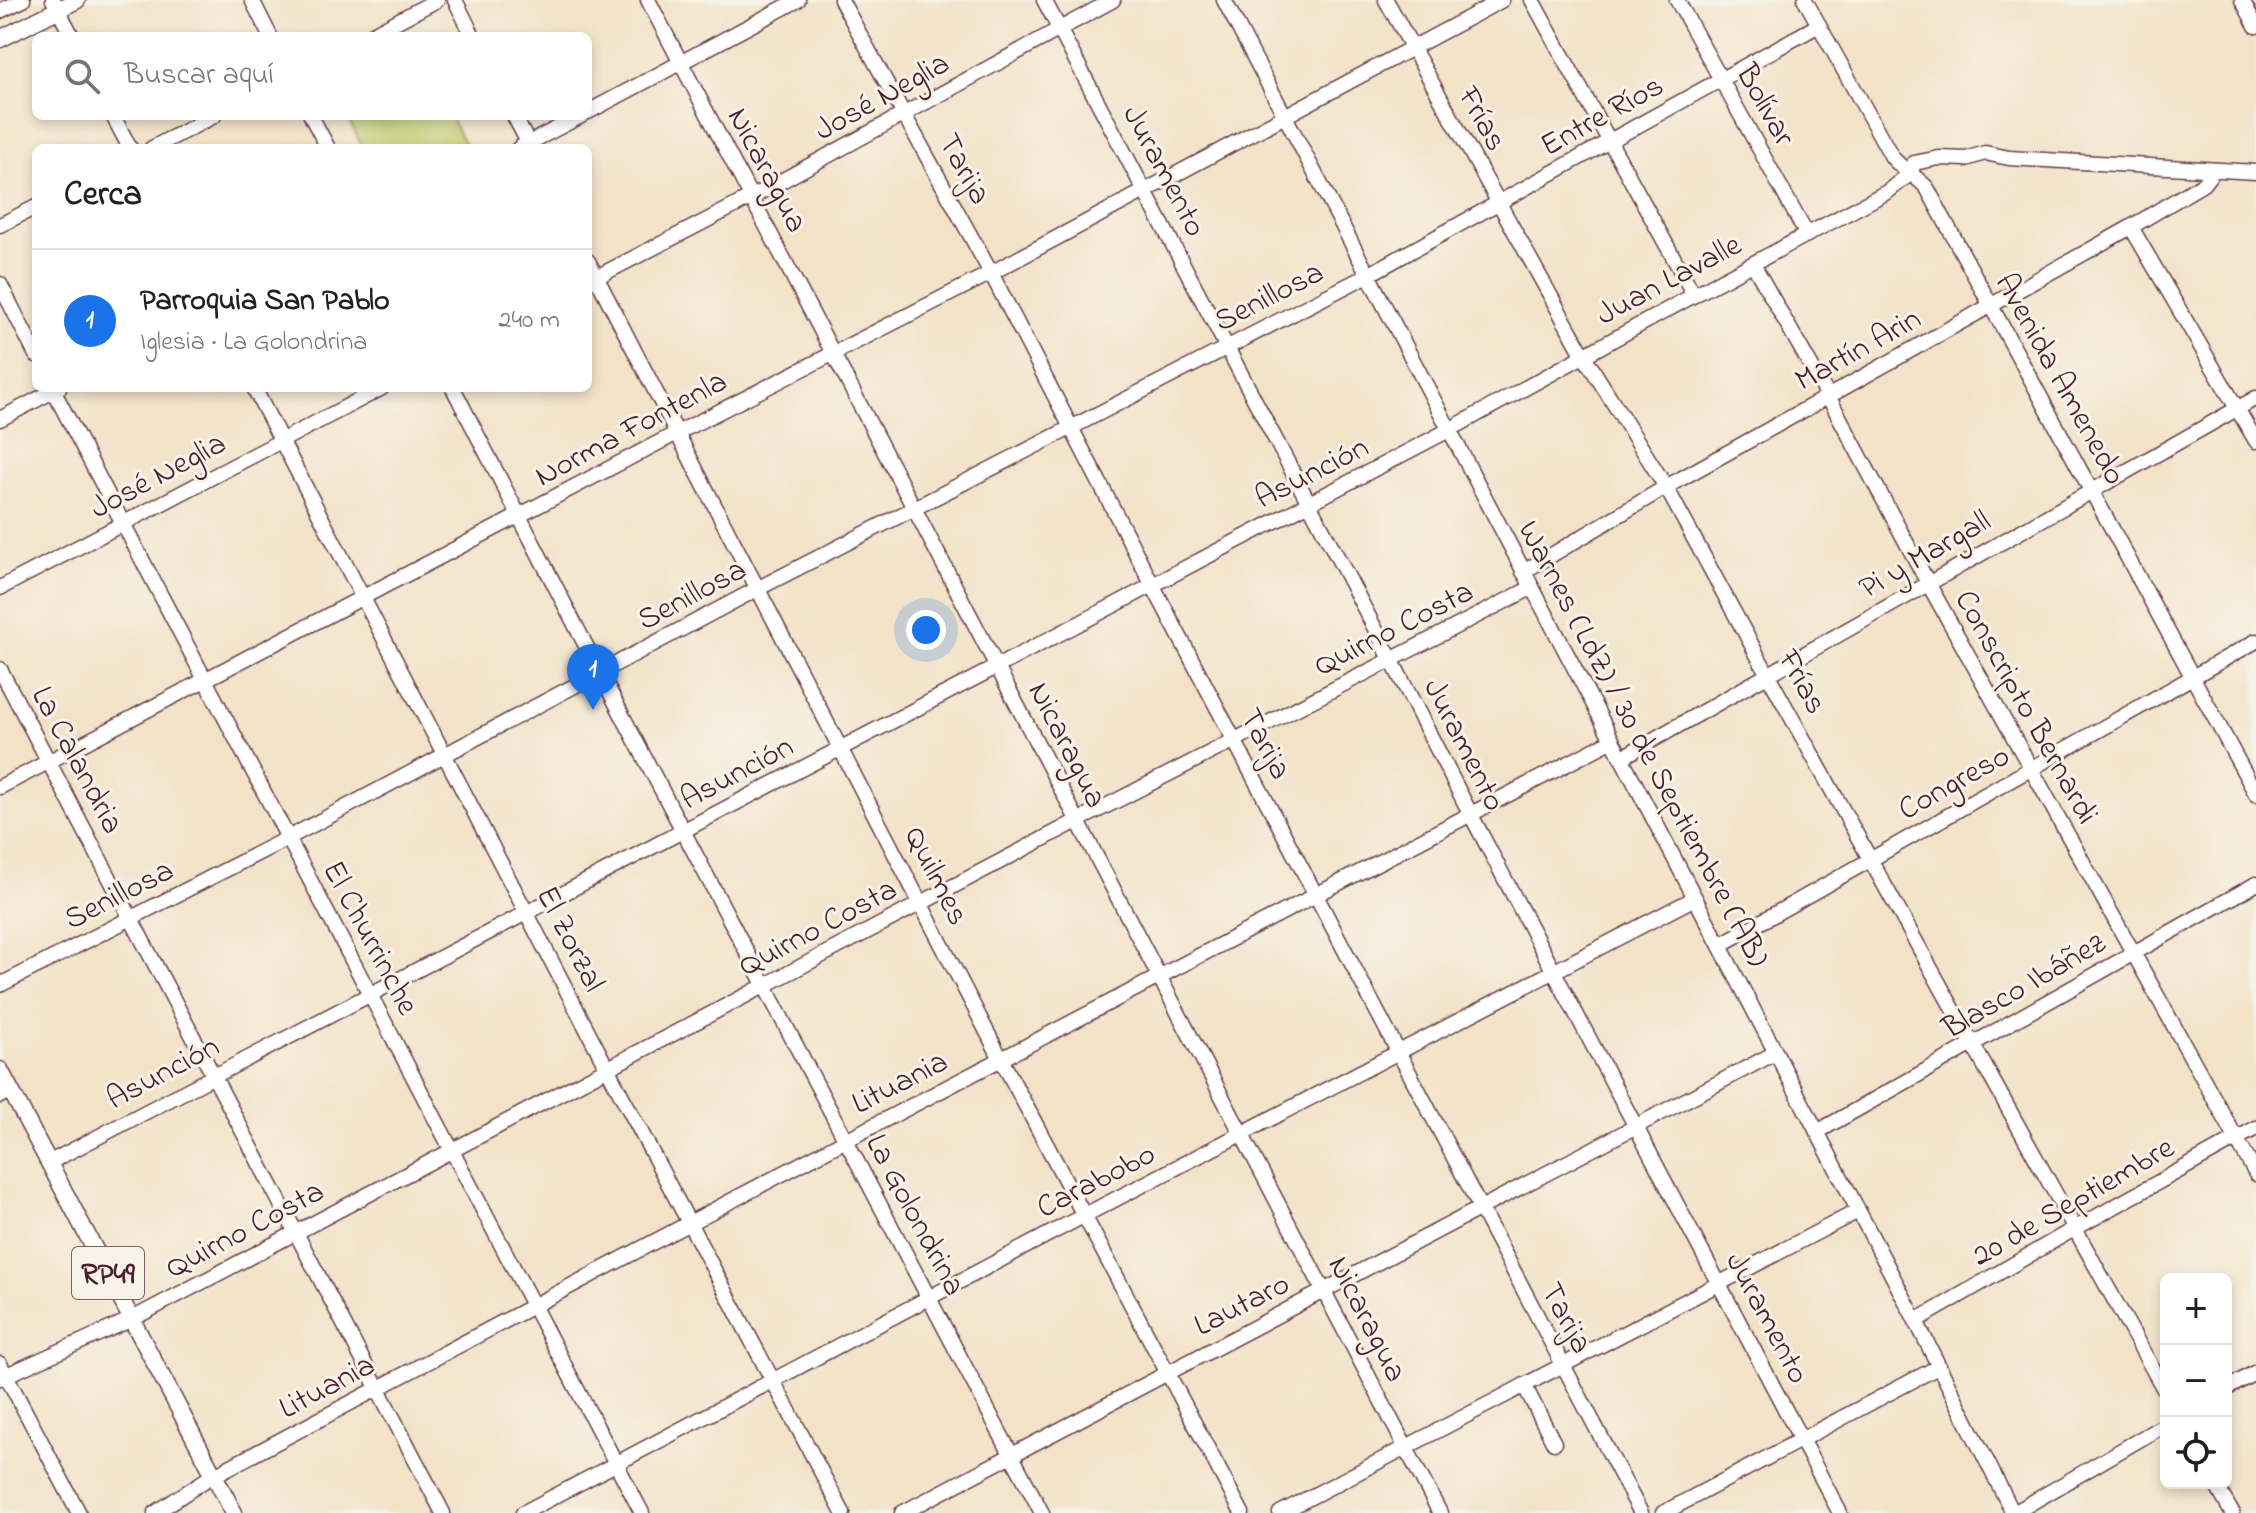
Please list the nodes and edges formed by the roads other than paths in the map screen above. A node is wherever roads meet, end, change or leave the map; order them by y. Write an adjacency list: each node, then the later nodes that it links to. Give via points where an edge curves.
1 (23, 0): 19 (street)
2 (77, 0): 18 (main road)
3 (252, 0): 24 (street)
4 (437, 0): 25 (street)
5 (455, 0): 26 (street)
6 (648, 0): 29 (street, Nicaragua)
7 (798, 0): 29 (street)
8 (841, 0): 32 (street, Tarija)
9 (1044, 0): 22 (street, Juramento)
10 (1113, 0): 22 (street, José Neglia)
11 (1224, 0): 33 (street, Warnes (LdZ) / 30 de Septiembre (AB))
12 (1386, 0): 28 (street, Frías)
13 (1502, 0): 28 (street, Norma Fontenla)
14 (1532, 0): 39 (street)
15 (1677, 0): 30 (street, Bolívar)
16 (1805, 0): 20 (street, Avenida Amenedo)
17 (2242, 0): 21 (street)
18 (56, 5): 23 (street); 27 (main road)
19 (0, 11)
20 (1819, 25): 30 (street, Entre Ríos); 47 (street, Avenida Amenedo, via 1892,157)
21 (2256, 26)
22 (1060, 29): 32 (street, José Neglia); 48 (street, Juramento)
23 (70, 32)
24 (268, 32)
25 (377, 32)
26 (471, 32)
27 (0, 39)
28 (1413, 49): 33 (street, Norma Fontenla); 50 (street, Frías)
29 (682, 63): 31 (street); 49 (street, Nicaragua)
30 (1722, 81): 39 (street, Entre Ríos); 54 (street, Bolívar)
31 (592, 110)
32 (905, 115): 49 (street, José Neglia); 56 (street, Tarija)
33 (1286, 117): 48 (street, Norma Fontenla); 57 (street, Warnes (LdZ) / 30 de Septiembre (AB))
34 (115, 120): 40 (street)
35 (206, 120): 41 (street)
36 (313, 120): 42 (street)
37 (516, 120): 43 (street)
38 (574, 120): 44 (street)
39 (1609, 142): 50 (street, Entre Ríos); 60 (street)
40 (128, 144)
41 (160, 144)
42 (326, 144)
43 (525, 144)
44 (530, 144)
45 (2214, 170): 46 (street); 47 (street, Juan Lavalle, via 1992,153 1917,161); 53 (street, Martín Arin, via 2203,184)
46 (2256, 172)
47 (1911, 173): 54 (street, Juan Lavalle, via 1887,192); 61 (street, Avenida Amenedo, via 1927,188)
48 (1146, 192): 56 (street, Norma Fontenla); 63 (street, Juramento)
49 (752, 197): 58 (street, José Neglia); 64 (street, Nicaragua)
50 (1499, 203): 57 (street, Entre Ríos); 65 (street, Frías)
51 (32, 209): 52 (street)
52 (0, 225)
53 (2131, 227): 61 (street, Martín Arin); 73 (street)
54 (1807, 235): 55 (street, Juan Lavalle)
55 (1753, 264): 60 (street, Juan Lavalle); 71 (street, Conscripto Bernardi)
56 (991, 273): 64 (street, Norma Fontenla); 75 (street, Tarija)
57 (1368, 275): 63 (street, Senillosa); 76 (street, Warnes (LdZ) / 30 de Septiembre (AB))
58 (592, 280): 77 (street, Quilmes)
59 (0, 284): 62 (street)
60 (1694, 295): 65 (street, Juan Lavalle)
61 (1990, 305): 71 (street, Martín Arin); 81 (street, Avenida Amenedo)
62 (32, 347)
63 (1227, 347): 75 (street, Senillosa); 82 (street, Juramento)
64 (834, 353): 77 (street, Norma Fontenla); 83 (street, Nicaragua)
65 (1584, 356): 76 (street, Juan Lavalle); 80 (street, Frías)
66 (50, 392): 74 (street)
67 (57, 392): 85 (street, El Churrinche)
68 (256, 392): 78 (street, El Zorzal)
69 (374, 392): 78 (street, José Neglia)
70 (455, 392): 84 (street, La Golondrina)
71 (1828, 396): 80 (street, Martín Arin); 87 (street, Conscripto Bernardi)
72 (2256, 398): 73 (street, Pi y Margall)
73 (2238, 408): 79 (street); 81 (street, Pi y Margall)
74 (0, 419)
75 (1070, 428): 83 (street, Senillosa); 88 (street, Tarija)
76 (1449, 430): 82 (street, Asunción); 86 (street, Warnes (LdZ) / 30 de Septiembre (AB))
77 (677, 433): 84 (street, Norma Fontenla); 91 (street, Quilmes)
78 (281, 440): 85 (street, José Neglia); 92 (street, El Zorzal)
79 (2256, 441)
80 (1666, 487): 86 (street, Martín Arin); 98 (street, Frías)
81 (2091, 491): 87 (street, Pi y Margall); 99 (street, Avenida Amenedo)
82 (1309, 504): 88 (street, Asunción); 94 (street, Juramento)
83 (914, 508): 91 (street, Senillosa); 95 (street, Nicaragua)
84 (520, 516): 92 (street, Norma Fontenla); 97 (street, La Golondrina)
85 (124, 523): 89 (street, José Neglia); 100 (street, El Churrinche)
86 (1523, 572): 90 (street, Warnes (LdZ) / 30 de Septiembre (AB))
87 (1928, 583): 98 (street, Pi y Margall); 107 (street, Conscripto Bernardi)
88 (1152, 584): 95 (street, Asunción); 101 (street, Tarija)
89 (0, 588)
90 (1531, 588): 94 (street, Quirno Costa); 102 (street, Warnes (LdZ) / 30 de Septiembre (AB))
91 (757, 589): 97 (street, Senillosa); 103 (street, Quilmes)
92 (363, 598): 100 (street, Norma Fontenla); 104 (street, El Zorzal)
93 (2256, 641): 99 (street, Congreso)
94 (1391, 659): 101 (street, Quirno Costa); 110 (street, Juramento)
95 (998, 666): 103 (street, Asunción); 111 (street, Nicaragua)
96 (0, 669): 106 (street, La Calandria)
97 (600, 673): 104 (street, Senillosa); 112 (street, La Golondrina)
98 (1768, 675): 105 (street, Pi y Margall); 114 (street, Frías)
99 (2193, 677): 107 (street, Congreso); 109 (street, Avenida Amenedo)
100 (206, 679): 106 (street, Norma Fontenla); 113 (street, El Churrinche)
101 (1234, 741): 111 (street, Quirno Costa); 116 (street, Tarija)
102 (1611, 741): 105 (street, Warnes (LdZ) / 30 de Septiembre (AB)); 110 (street, Lituania)
103 (840, 748): 112 (street, Asunción); 118 (street, Quilmes)
104 (444, 755): 113 (street, Senillosa); 119 (street, El Zorzal)
105 (1621, 758): 117 (street, Warnes (LdZ) / 30 de Septiembre (AB))
106 (48, 762): 108 (street, Norma Fontenla); 120 (street, La Calandria)
107 (2032, 769): 114 (street, Congreso); 122 (street, Conscripto Bernardi)
108 (0, 787)
109 (2256, 794)
110 (1471, 815): 116 (street, Lituania); 123 (street, Juramento)
111 (1077, 821): 118 (street, Quirno Costa); 124 (street, Nicaragua)
112 (684, 830): 119 (street, Asunción); 126 (street, La Golondrina)
113 (288, 838): 120 (street, Senillosa); 127 (street, El Churrinche)
114 (1870, 859): 121 (street, Congreso); 128 (street, Frías)
115 (2256, 884): 122 (street, Blasco Ibáñez)
116 (1316, 896): 124 (street, Lituania); 129 (street, Tarija)
117 (1695, 898): 121 (street, Warnes (LdZ) / 30 de Septiembre (AB)); 123 (street, Carabobo)
118 (921, 903): 126 (street, Quirno Costa); 131 (street, Quilmes)
119 (527, 912): 127 (street, Asunción); 132 (street, El Zorzal)
120 (131, 919): 125 (street, Senillosa); 134 (street, La Calandria)
121 (1720, 945): 130 (street, Warnes (LdZ) / 30 de Septiembre (AB))
122 (2133, 954): 128 (street, Blasco Ibáñez); 140 (street, Conscripto Bernardi)
123 (1554, 972): 129 (street, Carabobo); 136 (street, Juramento)
124 (1159, 977): 131 (street, Lituania); 139 (street, Nicaragua)
125 (0, 985)
126 (765, 985): 132 (street, Quirno Costa); 141 (street, La Golondrina)
127 (371, 995): 134 (street, Asunción); 142 (street, El Churrinche)
128 (1973, 1046): 138 (street, Blasco Ibáñez); 149 (street, Frías)
129 (1399, 1053): 139 (street, Carabobo); 145 (street, Tarija)
130 (1775, 1053): 136 (street, Lautaro); 138 (street, Warnes (LdZ) / 30 de Septiembre (AB))
131 (1001, 1059): 141 (street, Lituania); 147 (street, Quilmes)
132 (607, 1068): 142 (street, Quirno Costa); 148 (street, El Zorzal)
133 (0, 1070): 135 (main road, RP49)
134 (214, 1076): 143 (street, Asunción); 150 (street, La Calandria)
135 (6, 1094): 143 (main road, RP49)
136 (1636, 1127): 145 (street, Lautaro); 151 (street, Juramento)
137 (2256, 1128): 140 (street, 20 de Septiembre)
138 (1817, 1132): 146 (street, Warnes (LdZ) / 30 de Septiembre (AB))
139 (1241, 1135): 147 (street, Carabobo); 152 (street, Nicaragua)
140 (2237, 1139): 144 (street, Conscripto Bernardi); 149 (street, 20 de Septiembre)
141 (846, 1140): 148 (street, Lituania); 153 (street, La Golondrina)
142 (452, 1151): 150 (street, Quirno Costa); 154 (street, El Churrinche)
143 (50, 1162): 155 (main road, RP49)
144 (2256, 1174)
145 (1480, 1209): 152 (street, Lautaro); 157 (street, Tarija)
146 (1858, 1211): 151 (street); 156 (street, Warnes (LdZ) / 30 de Septiembre (AB))
147 (1085, 1215): 153 (street, Carabobo); 161 (street, Quilmes)
148 (691, 1224): 154 (street, Lituania); 162 (street, El Zorzal)
149 (2074, 1229): 156 (street, 20 de Septiembre); 163 (street, Frías)
150 (297, 1232): 155 (street, Quirno Costa); 166 (street, La Calandria)
151 (1719, 1284): 157 (street); 168 (street, Juramento)
152 (1324, 1291): 161 (street, Lautaro); 170 (street, Nicaragua)
153 (929, 1298): 162 (street, Carabobo); 171 (street, La Golondrina)
154 (534, 1306): 166 (street, Lituania); 172 (street, El Churrinche)
155 (132, 1319): 160 (street, Quirno Costa); 173 (main road, RP49)
156 (1916, 1321): 158 (street, Warnes (LdZ) / 30 de Septiembre (AB))
157 (1562, 1365): 164 (street); 187 (street, Tarija)
158 (1938, 1367): 168 (street); 190 (street, Warnes (LdZ) / 30 de Septiembre (AB))
159 (2256, 1372): 165 (street)
160 (2, 1373): 175 (street)
161 (1166, 1373): 171 (street, Lautaro); 184 (street, Quilmes)
162 (773, 1381): 172 (street, Carabobo); 181 (street, El Zorzal)
163 (2160, 1382)
164 (1524, 1385): 169 (street); 170 (street)
165 (2232, 1386)
166 (379, 1389): 173 (street, Lituania); 178 (street, La Calandria)
167 (2160, 1427): 190 (street)
168 (1802, 1439): 188 (street); 189 (street, Juramento)
169 (1554, 1443)
170 (1405, 1448): 185 (street); 186 (street, Nicaragua)
171 (1011, 1455): 182 (street, Lautaro); 183 (street, La Golondrina)
172 (616, 1464): 179 (street, Carabobo); 180 (street, El Churrinche)
173 (214, 1476): 176 (street, Lituania); 177 (main road, RP49)
174 (2218, 1489): 191 (street)
175 (79, 1513)
176 (155, 1513)
177 (234, 1513)
178 (443, 1513)
179 (523, 1513)
180 (642, 1513)
181 (843, 1513)
182 (902, 1513)
183 (1042, 1513)
184 (1242, 1513)
185 (1280, 1513)
186 (1440, 1513)
187 (1641, 1513)
188 (1663, 1513)
189 (1840, 1513)
190 (2013, 1513)
191 (2232, 1513)

